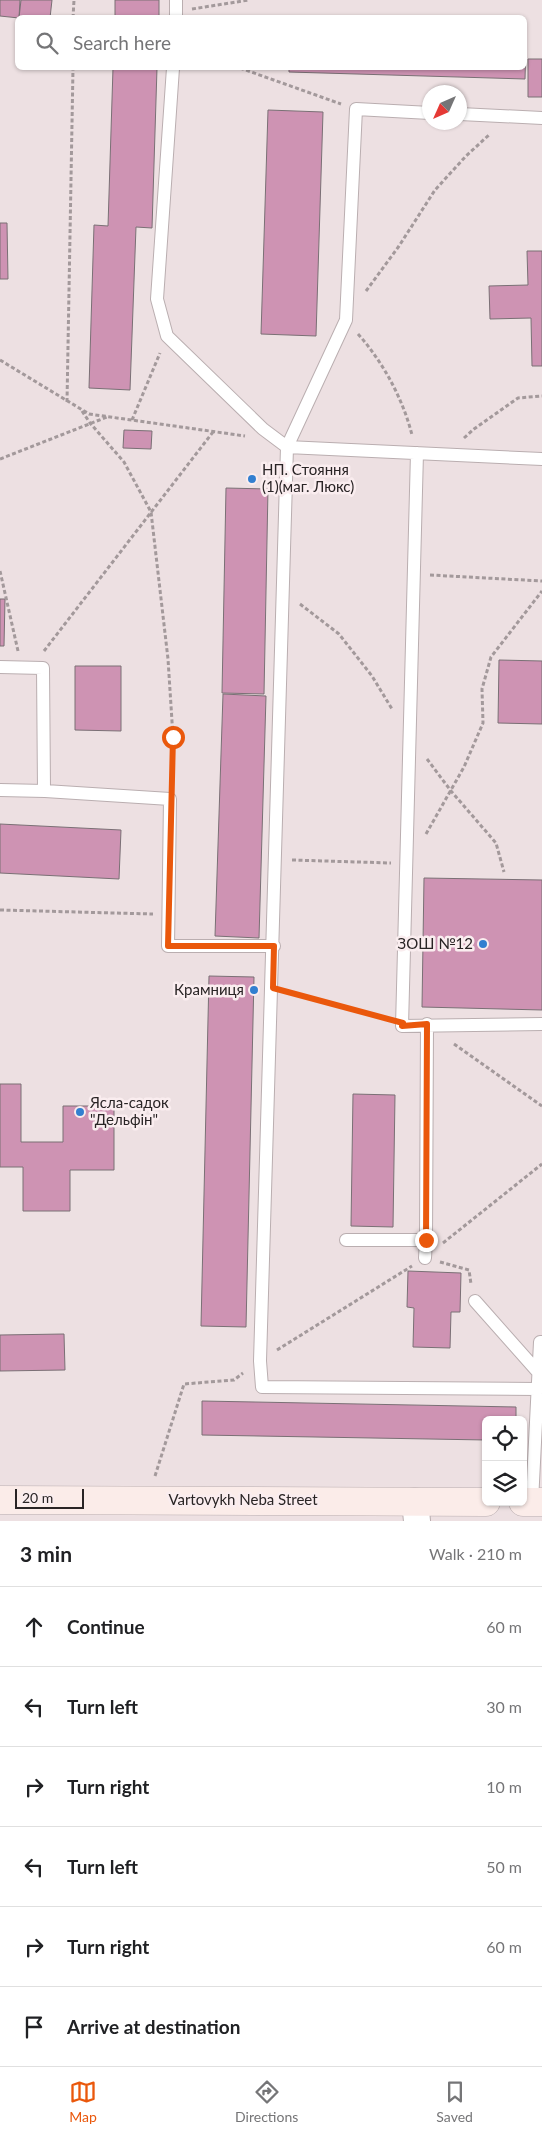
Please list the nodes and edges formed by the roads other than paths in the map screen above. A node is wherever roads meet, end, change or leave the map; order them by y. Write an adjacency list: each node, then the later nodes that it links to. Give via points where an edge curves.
1 (173, 70): 5 (lane, via 157,299 167,336)
2 (422, 113): 5 (lane, via 356,109 346,320)
3 (467, 114): 4 (lane)
4 (542, 118)
5 (282, 444): 6 (lane); 11 (lane)
6 (417, 453): 7 (lane); 12 (lane, via 402,1026)
7 (542, 459)
8 (0, 667): 10 (lane, via 42,668)
9 (0, 790): 10 (lane)
10 (45, 791): 11 (lane, via 170,799 168,946)
11 (274, 946): 20 (lane, via 260,1361 262,1387)
12 (427, 1024): 13 (lane); 15 (lane)
13 (542, 1024)
14 (346, 1240): 15 (lane)
15 (426, 1240): 16 (lane)
16 (425, 1258)
17 (475, 1301): 19 (lane)
18 (542, 1342): 19 (lane)
19 (538, 1372): 20 (lane)
20 (538, 1389): 22 (lane)
21 (0, 1500): 24 (street, Vartovykh Neba Street)
22 (533, 1502)
23 (482, 1503): 24 (street, Vartovykh Neba Street)
24 (416, 1511)

